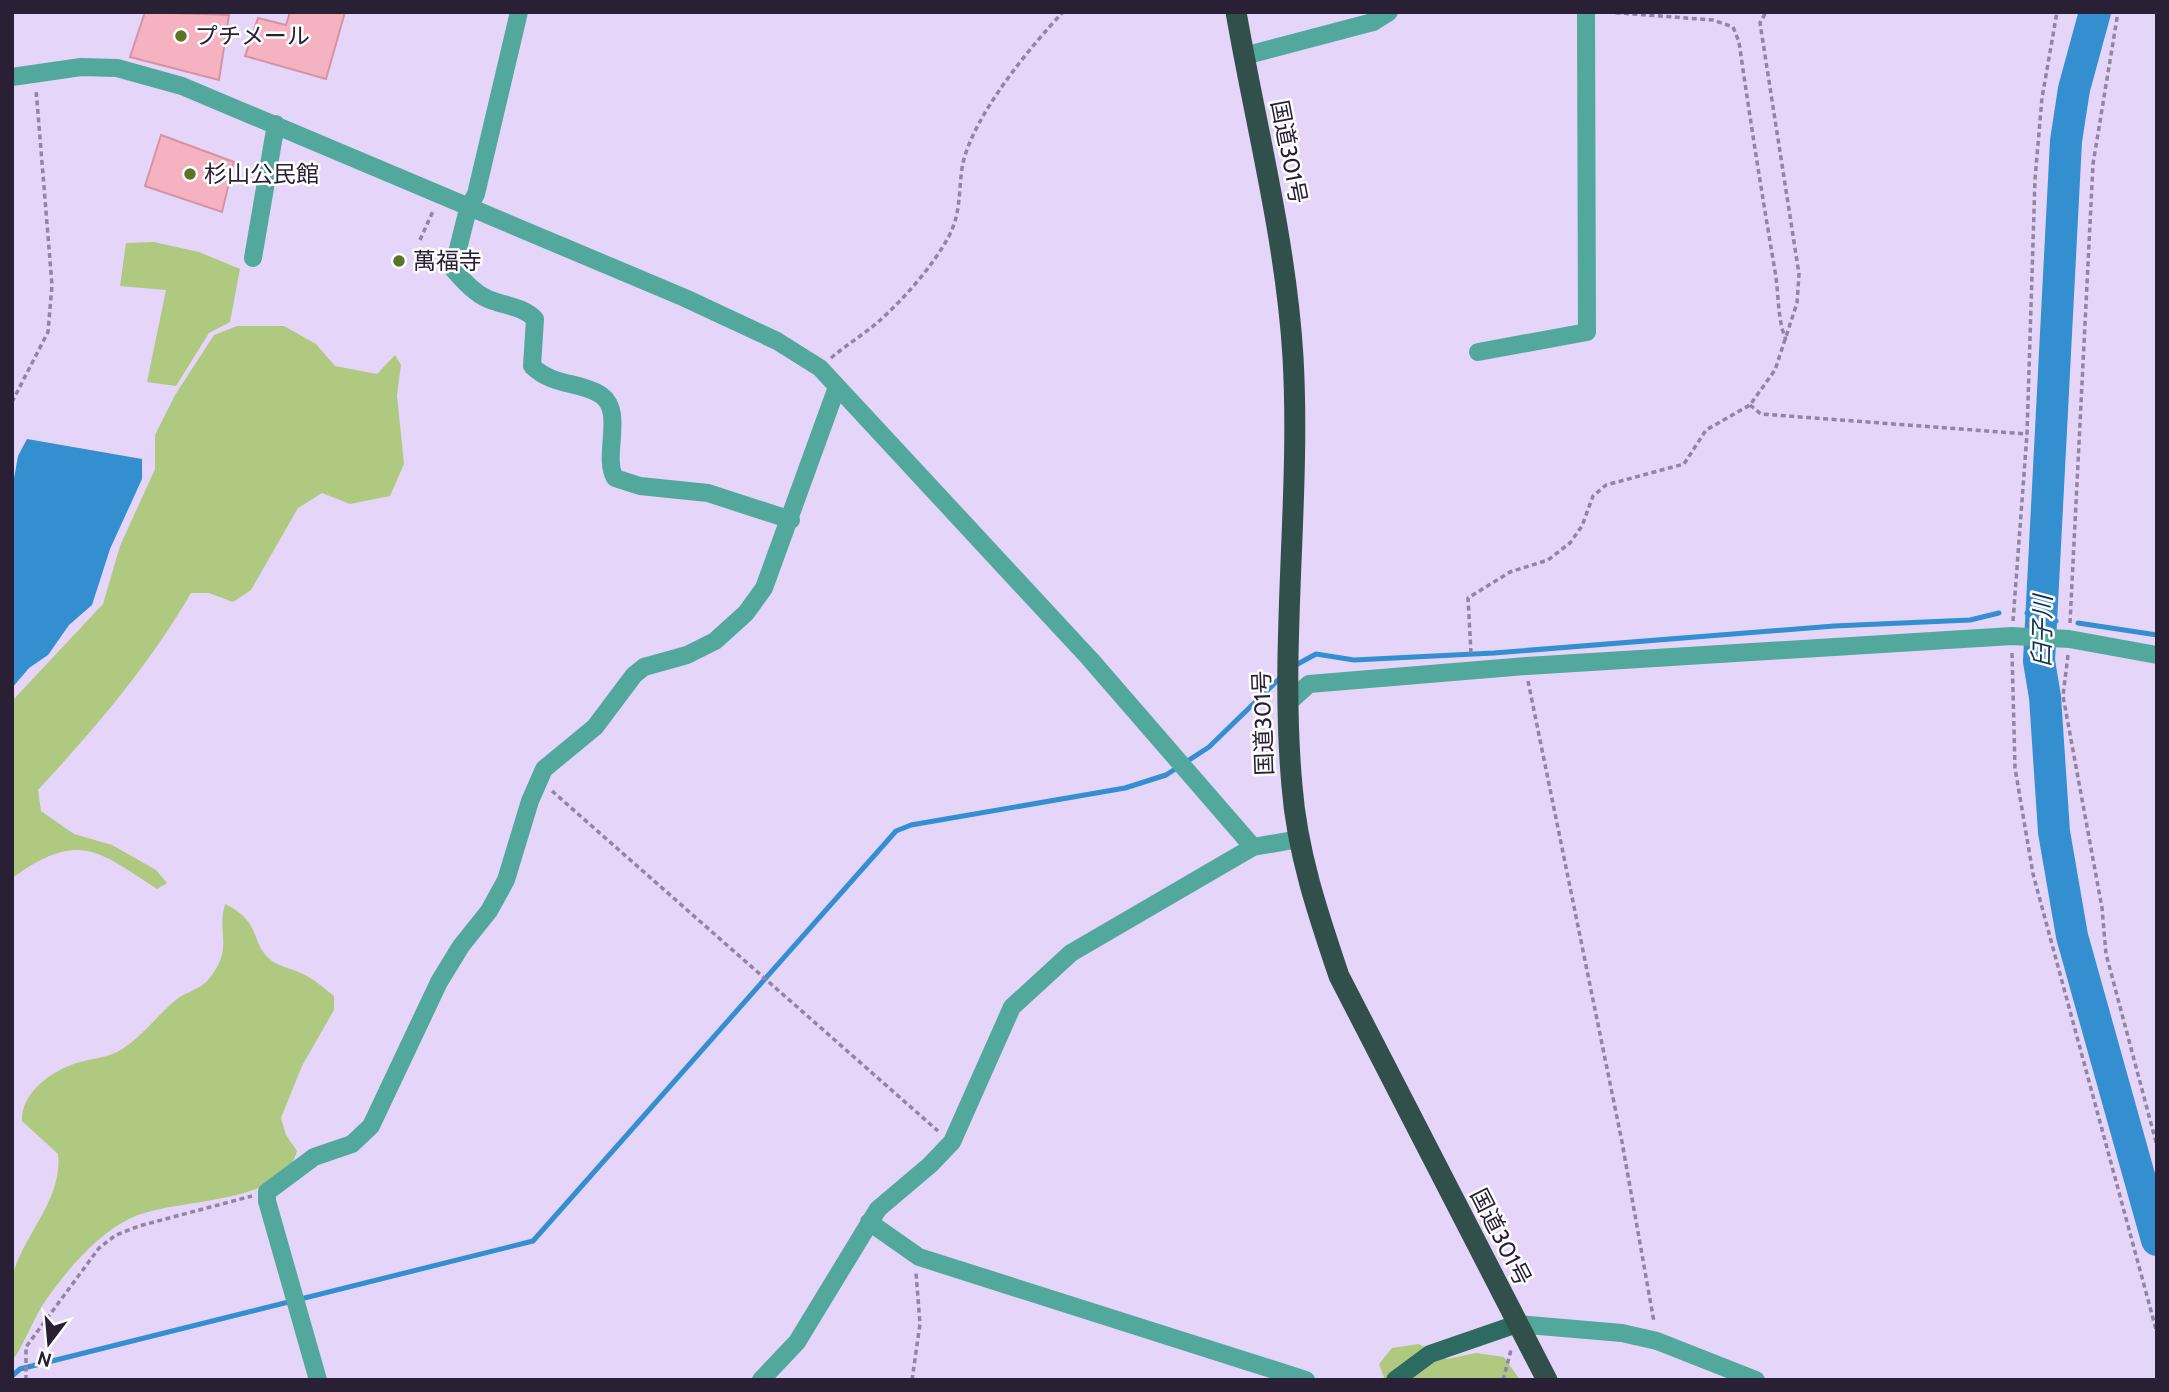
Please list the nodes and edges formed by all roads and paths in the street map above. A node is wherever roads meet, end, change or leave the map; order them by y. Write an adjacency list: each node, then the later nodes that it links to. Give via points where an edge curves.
1 (519, 12): 15 (street, via 476,194)
2 (1063, 12): 20 (path, via 1001,89 978,128 964,162 958,215 948,237 885,315)
3 (1236, 12): 10 (highway, 国道301号)
4 (1389, 12): 10 (street, via 1373,22)
5 (1586, 12): 19 (street, via 1587,331)
6 (1607, 12): 18 (path, via 1713,20 1733,27)
7 (1766, 12): 18 (path, via 1760,23 1799,274)
8 (2057, 12): 24 (path, via 2042,97 2035,179)
9 (2118, 12): 27 (path, via 2093,164)
10 (1244, 56): 31 (highway, 国道301号, via 1286,276 1293,359)
11 (34, 73): 12 (street); 13 (street, via 117,68 182,86); 22 (path, via 52,285 48,332)
12 (12, 77)
13 (276, 124): 14 (street); 17 (street)
14 (439, 196): 15 (street); 16 (path)
15 (468, 209): 20 (street, via 685,299 777,341); 25 (street, via 453,269 470,288 528,312 534,319 532,366 545,379 600,394 608,403 610,469 615,478 640,486 708,493)
16 (420, 240)
17 (253, 258)
18 (1787, 342): 23 (path, via 1775,370)
19 (1478, 352)
20 (820, 368): 21 (street)
21 (837, 387): 25 (street); 34 (street, via 1090,659)
22 (12, 402)
23 (1750, 405): 24 (path, via 1761,414); 28 (path, via 1706,430 1685,464 1606,485 1593,496 1570,543 1548,560 1510,572 1468,598)
24 (2026, 434): 26 (path)
25 (791, 520): 32 (street, via 764,589 747,613 715,641 687,655 644,667 634,675 595,727 553,761)
26 (2015, 637): 27 (street); 30 (street); 41 (path, via 2015,768 2033,874)
27 (2064, 639): 29 (street); 36 (path, via 2063,696 2102,908 2106,954)
28 (1471, 646)
29 (2157, 655)
30 (1527, 666): 31 (street, via 1309,684); 42 (path)
31 (1288, 694): 33 (highway, 国道301号)
32 (538, 783): 35 (path); 37 (street, via 506,880 439,982 372,1126 352,1144 302,1164)
33 (1299, 839): 34 (street); 40 (highway, 国道301号, via 1339,976)
34 (1253, 847): 35 (street, via 1072,953 1012,1007)
35 (952, 1142): 38 (street)
36 (2157, 1146)
37 (267, 1192): 44 (path, via 139,1226 99,1248 26,1347); 45 (street)
38 (869, 1222): 39 (street); 43 (street, via 797,1342)
39 (919, 1257): 46 (path, via 920,1324); 47 (street)
40 (1517, 1324): 42 (street, via 1622,1333); 48 (main road, via 1430,1354); 49 (highway, 国道301号)
41 (2157, 1333)
42 (1657, 1341): 50 (street)
43 (762, 1379)
44 (26, 1380)
45 (318, 1380)
46 (912, 1380)
47 (1306, 1380)
48 (1395, 1380)
49 (1547, 1380)
50 (1756, 1380)

